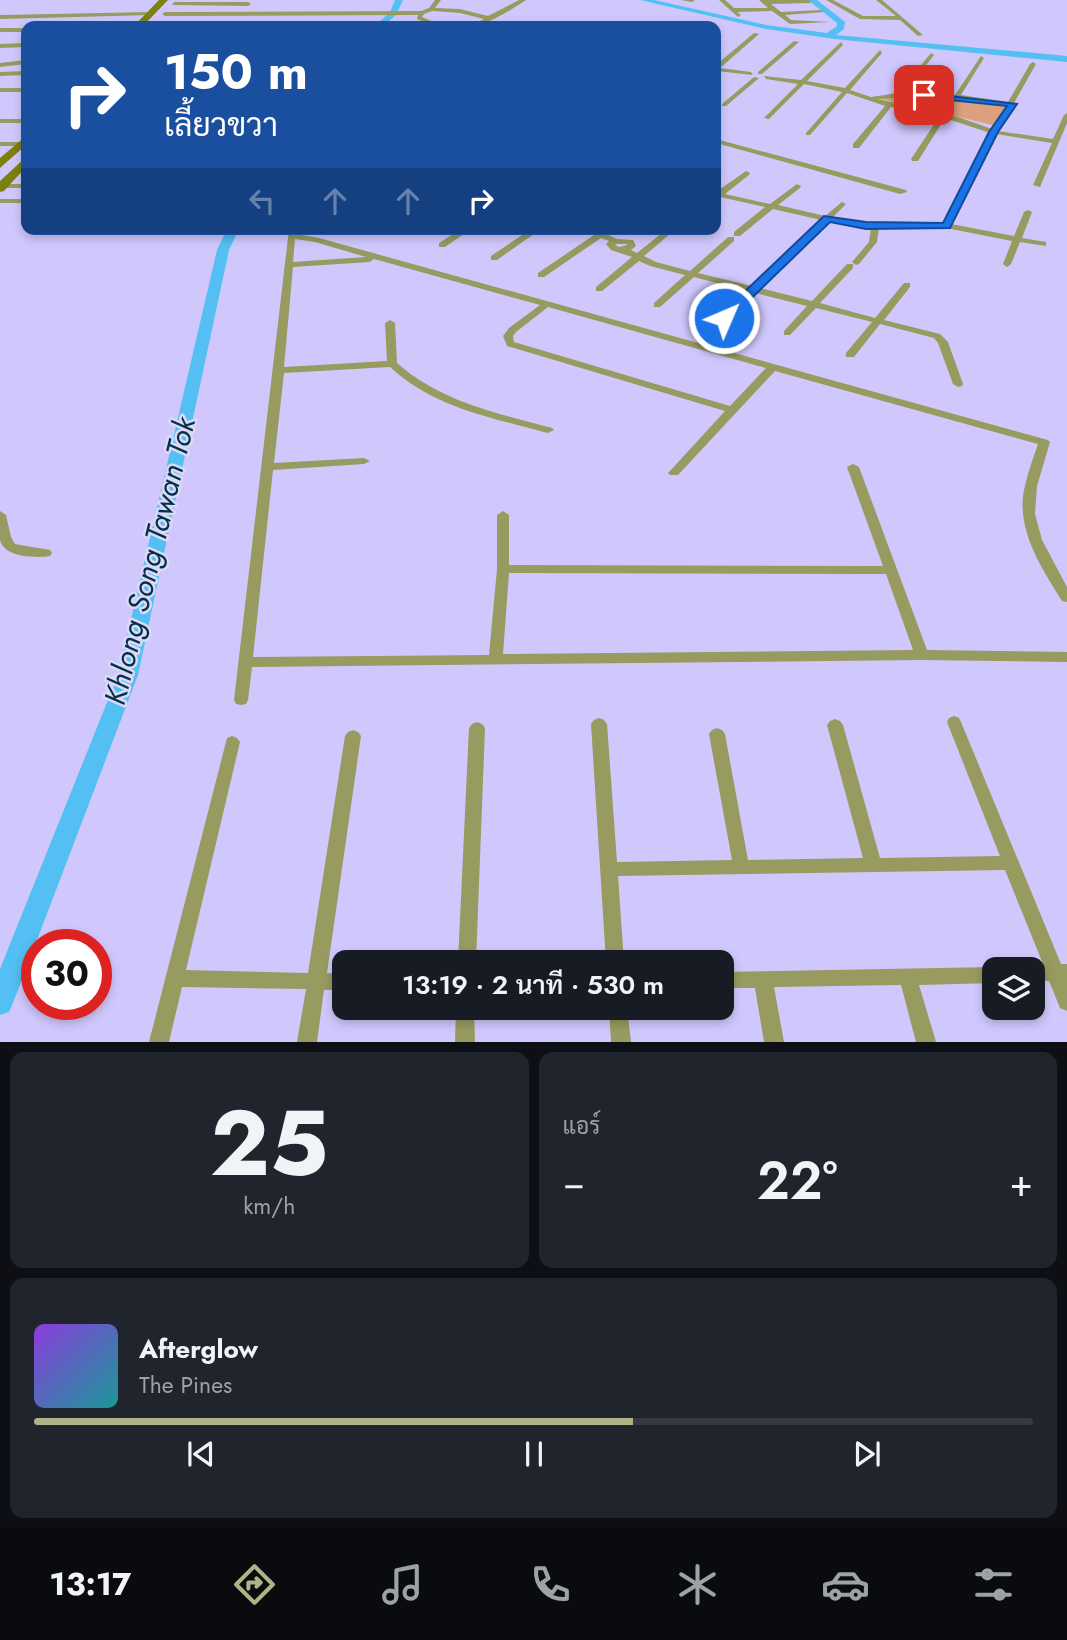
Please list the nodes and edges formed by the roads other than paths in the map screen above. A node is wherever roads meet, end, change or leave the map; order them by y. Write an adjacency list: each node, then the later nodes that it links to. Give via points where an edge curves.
1 (164, 0): 17 (main road)
2 (438, 0): 13 (street)
3 (523, 0): 11 (street)
4 (722, 0): 14 (street, via 736,13)
5 (830, 0): 22 (street, via 862,18)
6 (879, 0): 22 (street)
7 (504, 1): 11 (street)
8 (176, 2): 12 (street); 19 (main road)
9 (764, 2): 10 (street); 14 (street)
10 (809, 2)
11 (516, 3): 21 (street)
12 (248, 4)
13 (431, 9): 16 (street); 21 (street)
14 (772, 9): 18 (street)
15 (821, 12): 18 (street)
16 (422, 13): 19 (street); 24 (street, via 418,18)
17 (150, 14): 20 (street); 23 (main road)
18 (778, 14): 26 (street, via 790,22)
19 (163, 16)
20 (0, 17)
21 (488, 18): 25 (street)
22 (901, 18): 30 (street)
23 (143, 21)
24 (422, 21)
25 (482, 21)
26 (827, 22)
27 (0, 30): 28 (street)
28 (21, 30)
29 (757, 34): 41 (street)
30 (920, 35)
31 (796, 42): 45 (street)
32 (841, 44): 46 (street)
33 (0, 46): 34 (street)
34 (21, 46)
35 (880, 52): 49 (street)
36 (931, 55): 50 (street)
37 (981, 58): 51 (street)
38 (21, 63): 40 (street)
39 (1033, 64): 53 (street)
40 (0, 65)
41 (721, 65)
42 (721, 70): 45 (street)
43 (21, 73): 44 (street)
44 (0, 74)
45 (758, 76): 46 (street); 54 (street)
46 (804, 81): 49 (street); 58 (street)
47 (0, 90): 48 (street)
48 (21, 90)
49 (847, 91): 52 (street); 62 (street)
50 (900, 95): 51 (street); 52 (street)
51 (957, 97): 53 (street)
52 (870, 99): 55 (street)
53 (1012, 104): 61 (street)
54 (724, 105)
55 (889, 105): 56 (street); 67 (street)
56 (943, 115): 61 (street); 69 (street)
57 (1067, 115): 63 (street)
58 (767, 118)
59 (0, 121): 60 (street)
60 (21, 121)
61 (994, 132): 63 (street); 87 (street)
62 (808, 134)
63 (1055, 141): 75 (street)
64 (721, 142): 78 (street)
65 (0, 144): 66 (street)
66 (21, 144): 68 (street); 70 (main road)
67 (856, 146)
68 (0, 149)
69 (915, 159)
70 (0, 165)
71 (21, 171): 74 (main road)
72 (746, 173): 77 (street)
73 (21, 183): 74 (street)
74 (3, 185)
75 (1037, 185)
76 (797, 186): 83 (street)
77 (721, 192)
78 (903, 192)
79 (721, 196): 83 (street)
80 (0, 201): 81 (street)
81 (21, 201)
82 (842, 204): 85 (street)
83 (773, 206): 85 (street); 103 (street)
84 (1028, 212): 95 (street)
85 (828, 219): 86 (street); 107 (street)
86 (875, 226): 87 (street); 109 (street, via 873,242)
87 (946, 226): 95 (street)
88 (292, 235): 102 (street)
89 (299, 235): 98 (street)
90 (458, 235): 97 (street)
91 (528, 235): 99 (street)
92 (591, 235): 104 (street)
93 (604, 235): 100 (street, via 632,244 624,250)
94 (665, 235): 100 (street)
95 (1017, 239): 96 (street); 101 (street)
96 (1043, 244)
97 (442, 245)
98 (382, 258): 102 (street); 108 (street)
99 (494, 258)
100 (638, 258): 103 (street); 106 (street)
101 (1007, 264)
102 (290, 265): 118 (street)
103 (693, 274): 107 (street); 110 (street)
104 (541, 275)
105 (907, 285): 112 (street)
106 (599, 289)
107 (753, 289): 109 (street); 111 (street)
108 (548, 303): 117 (street); 120 (street, via 512,330 510,344)
109 (816, 304): 112 (street); 114 (street)
110 (657, 305)
111 (724, 318)
112 (878, 321): 115 (street); 119 (street, via 940,338)
113 (390, 323): 116 (street)
114 (787, 333)
115 (850, 355)
116 (392, 364): 118 (street); 121 (street, via 408,380 437,395)
117 (774, 366): 120 (street); 131 (street, via 1044,442 1028,503 1039,547)
118 (279, 370): 123 (street)
119 (958, 384)
120 (732, 410): 125 (street)
121 (548, 430)
122 (364, 461): 123 (street)
123 (268, 467): 135 (street)
124 (853, 467): 130 (street)
125 (674, 472)
126 (0, 515): 128 (street, via 2,535 11,547)
127 (503, 515): 129 (street)
128 (46, 553)
129 (503, 569): 130 (street); 133 (street)
130 (889, 570): 132 (street)
131 (1067, 598)
132 (922, 655): 133 (street); 134 (street)
133 (496, 657): 135 (street)
134 (1067, 657)
135 (247, 662): 136 (street)
136 (241, 700)
137 (954, 722): 144 (street)
138 (599, 724): 147 (street)
139 (835, 725): 145 (street)
140 (477, 728): 148 (street)
141 (718, 734): 146 (street)
142 (353, 736): 156 (street)
143 (232, 742): 152 (street)
144 (1009, 863): 145 (street); 150 (street)
145 (873, 864): 146 (street)
146 (741, 865): 147 (street)
147 (611, 869): 149 (street)
148 (468, 950)
149 (614, 950)
150 (1061, 972): 158 (street)
151 (982, 975): 153 (street)
152 (176, 978): 156 (street); 161 (street)
153 (908, 978): 155 (street); 166 (street)
154 (734, 979): 155 (street)
155 (763, 979): 165 (street)
156 (317, 982): 157 (street); 162 (street)
157 (332, 982)
158 (1067, 1002)
159 (466, 1020): 163 (street)
160 (619, 1020): 164 (street)
161 (159, 1041)
162 (307, 1041)
163 (465, 1041)
164 (621, 1041)
165 (774, 1041)
166 (926, 1041)

